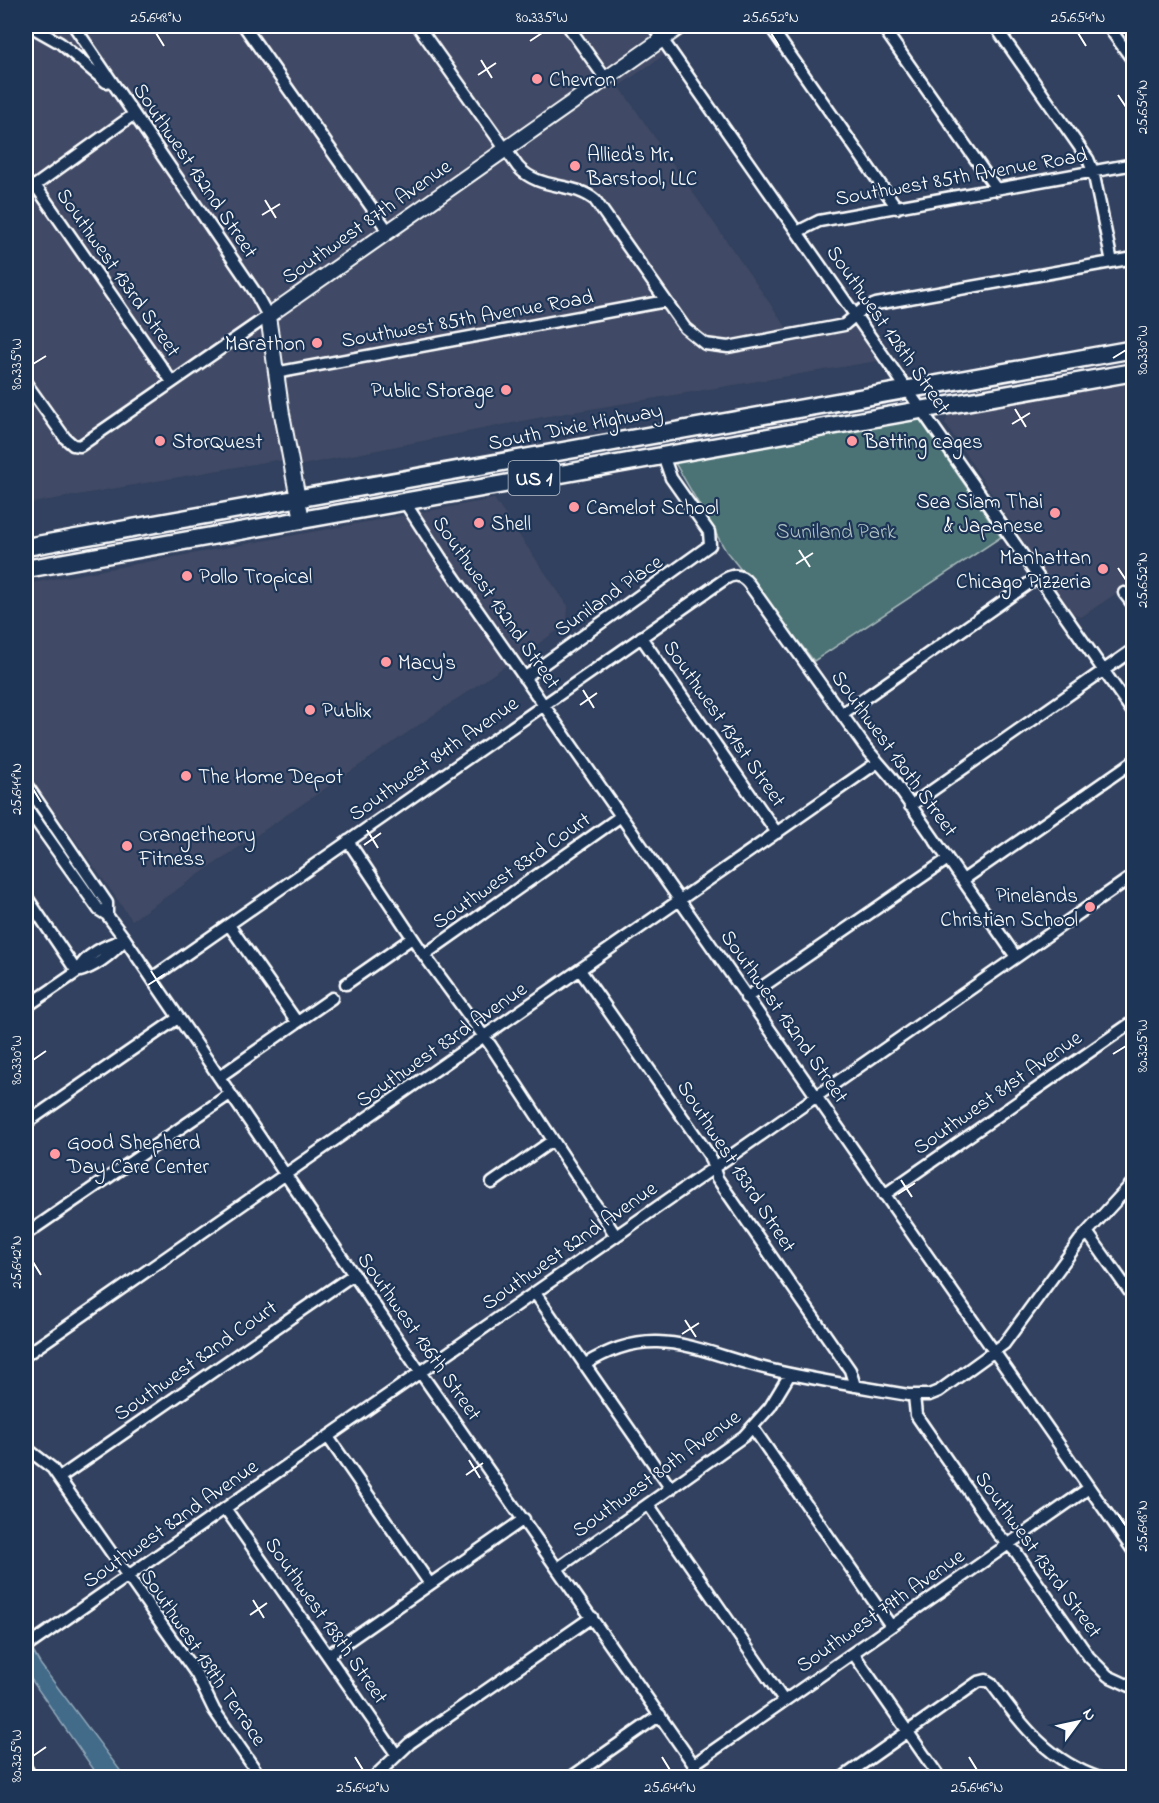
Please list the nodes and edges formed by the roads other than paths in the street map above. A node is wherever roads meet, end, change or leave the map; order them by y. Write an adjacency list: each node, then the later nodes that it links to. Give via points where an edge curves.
1 (30, 26): 15 (street, via 80,58)
2 (74, 26): 15 (street, Southwest 132nd Street)
3 (244, 26): 23 (street)
4 (418, 26): 17 (street)
5 (568, 26): 14 (street)
6 (653, 26): 12 (street, Southwest 128th Street)
7 (681, 26): 12 (main road, Southwest 87th Avenue)
8 (770, 26): 22 (street)
9 (882, 26): 21 (street)
10 (995, 26): 19 (street)
11 (1108, 26): 13 (street)
12 (662, 38): 14 (main road, Southwest 87th Avenue); 24 (street, Southwest 128th Street)
13 (1134, 62)
14 (605, 78): 17 (main road, Southwest 87th Avenue)
15 (124, 102): 16 (street, Southwest 132nd Street)
16 (133, 115): 20 (street); 28 (street, Southwest 132nd Street)
17 (505, 149): 23 (main road, Southwest 87th Avenue); 27 (street, via 530,178 577,190 595,200)
18 (1134, 164): 19 (street, Southwest 85th Avenue Road)
19 (1093, 171): 21 (street, Southwest 85th Avenue Road); 26 (street)
20 (30, 189): 35 (street, Southwest 133rd Street)
21 (997, 190): 22 (street, Southwest 85th Avenue Road)
22 (897, 208): 24 (street, Southwest 85th Avenue Road, via 819,221)
23 (388, 231): 28 (main road, Southwest 87th Avenue)
24 (797, 231): 29 (street, Southwest 128th Street)
25 (1134, 258): 26 (street)
26 (1112, 262): 29 (street, via 876,304)
27 (666, 301): 29 (street, via 685,327 700,341 715,347 844,325); 33 (street, Southwest 85th Avenue Road)
28 (268, 316): 33 (main road, Southwest 132nd Street); 35 (street, Southwest 87th Avenue)
29 (855, 316): 37 (street, Southwest 128th Street)
30 (1134, 349): 31 (highway, South Dixie Highway / US 1)
31 (1092, 357): 34 (highway); 37 (highway, South Dixie Highway / US 1)
32 (1134, 372): 34 (highway, South Dixie Highway / US 1)
33 (275, 373): 42 (main road, Southwest 132nd Street)
34 (1095, 378): 38 (highway, South Dixie Highway / US 1)
35 (172, 382): 36 (street, Southwest 87th Avenue, via 84,444 73,445)
36 (26, 383)
37 (906, 390): 38 (street, Southwest 128th Street); 39 (highway, South Dixie Highway / US 1)
38 (921, 409): 40 (highway, South Dixie Highway / US 1); 50 (street, Southwest 128th Street)
39 (659, 433): 40 (highway); 41 (highway, South Dixie Highway / US 1)
40 (663, 455): 43 (highway, South Dixie Highway / US 1); 56 (street, Suniland Place, via 671,478 709,532 711,543)
41 (401, 481): 42 (highway, South Dixie Highway / US 1); 43 (highway)
42 (298, 499): 44 (main road, Southwest 132nd Street); 45 (highway, South Dixie Highway / US 1)
43 (404, 501): 44 (highway, South Dixie Highway / US 1); 56 (street, Southwest 132nd Street)
44 (302, 520): 47 (highway, South Dixie Highway / US 1)
45 (92, 535): 46 (highway, South Dixie Highway / US 1); 47 (street)
46 (26, 547)
47 (96, 556): 48 (highway, South Dixie Highway / US 1)
48 (26, 569)
49 (739, 575): 53 (street, Southwest 84th Avenue, via 725,579); 58 (street, Southwest 130th Street)
50 (1038, 577): 55 (street, Southwest 128th Street); 58 (street)
51 (1124, 593): 52 (street)
52 (1134, 606)
53 (641, 637): 57 (street, Southwest 84th Avenue); 66 (street, Southwest 131st Street)
54 (1134, 649): 55 (street)
55 (1103, 670): 59 (street, Southwest 128th Street); 63 (street)
56 (524, 678): 57 (street, Southwest 132nd Street)
57 (543, 705): 65 (street, Southwest 132nd Street); 67 (street, Southwest 84th Avenue)
58 (842, 714): 61 (street, Southwest 130th Street)
59 (1134, 714)
60 (1134, 760): 70 (street)
61 (878, 762): 63 (street, Southwest 130th Street); 66 (street, Southwest 83rd Avenue)
62 (26, 784): 73 (street, Southwest 136th Street, via 107,903)
63 (910, 806): 68 (street, Southwest 130th Street)
64 (26, 807): 73 (street, Southwest 136th Street, via 99,910)
65 (621, 816): 72 (street, Southwest 132nd Street); 77 (street, Southwest 83rd Court)
66 (777, 833): 72 (street, Southwest 83rd Avenue)
67 (348, 841): 74 (street, Southwest 84th Avenue); 75 (street)
68 (948, 859): 70 (street, Southwest 130th Street); 84 (street)
69 (1134, 875): 78 (street, Southwest 82nd Avenue)
70 (963, 880): 78 (street, Southwest 130th Street)
71 (26, 896): 80 (street)
72 (679, 901): 79 (street, Southwest 83rd Avenue); 84 (street, Southwest 132nd Street)
73 (107, 915): 76 (street, Southwest 136th Street)
74 (230, 925): 81 (street, Southwest 84th Avenue); 88 (street)
75 (412, 938): 77 (street); 82 (street)
76 (125, 939): 80 (street, via 108,944 81,962); 81 (street, Southwest 136th Street)
77 (424, 955): 89 (street)
78 (1016, 957): 92 (street, Southwest 82nd Avenue)
79 (580, 970): 89 (street, Southwest 83rd Avenue); 95 (street, Southwest 133rd Street, via 709,1155)
80 (76, 972): 85 (street)
81 (152, 978): 86 (street, Southwest 136th Street)
82 (346, 984)
83 (332, 998): 88 (street)
84 (747, 998): 92 (street, Southwest 132nd Street)
85 (26, 1008)
86 (178, 1018): 90 (street, Southwest 136th Street); 93 (street)
87 (1134, 1021): 99 (street, Southwest 81st Avenue)
88 (297, 1022): 90 (street)
89 (484, 1038): 94 (street); 96 (street, Southwest 83rd Avenue)
90 (219, 1077): 91 (street, Southwest 136th Street)
91 (230, 1094): 96 (street, Southwest 136th Street); 101 (street)
92 (816, 1097): 95 (street, Southwest 82nd Avenue); 99 (street, Southwest 132nd Street)
93 (26, 1123)
94 (552, 1141): 98 (street); 102 (street)
95 (713, 1168): 102 (street, Southwest 82nd Avenue); 111 (street, Southwest 133rd Street, via 850,1370)
96 (286, 1176): 103 (street, Southwest 136th Street); 106 (street, Southwest 83rd Avenue)
97 (1134, 1180): 100 (street)
98 (492, 1183)
99 (884, 1195): 107 (street, Southwest 132nd Street)
100 (1087, 1232): 105 (street); 107 (street, via 1004,1344)
101 (26, 1234)
102 (616, 1236): 104 (street, Southwest 82nd Avenue)
103 (354, 1274): 109 (street, Southwest 136th Street); 116 (street, Southwest 82nd Court)
104 (535, 1293): 108 (street); 109 (street, Southwest 82nd Avenue)
105 (1134, 1298)
106 (28, 1349)
107 (994, 1352): 112 (street, via 939,1391); 117 (street, Southwest 132nd Street)
108 (584, 1365): 110 (street, via 626,1344 661,1340); 118 (street)
109 (420, 1372): 114 (street, Southwest 82nd Avenue); 121 (street, Southwest 136th Street)
110 (790, 1374): 111 (street); 113 (street, Southwest 80th Avenue)
111 (855, 1386): 112 (street)
112 (914, 1396): 122 (street, Southwest 133rd Street, via 916,1415)
113 (753, 1428): 118 (street, Southwest 80th Avenue); 128 (street)
114 (328, 1437): 120 (street, Southwest 82nd Avenue); 126 (street)
115 (26, 1448): 116 (street, Southwest 139th Terrace, via 47,1462)
116 (59, 1478): 125 (street, Southwest 139th Terrace)
117 (1089, 1488): 122 (street, Southwest 79th Avenue); 123 (street, Southwest 132nd Street)
118 (671, 1489): 119 (street, Southwest 80th Avenue)
119 (648, 1504): 124 (street, Southwest 80th Avenue); 133 (street)
120 (225, 1508): 125 (street, Southwest 82nd Avenue); 131 (street, Southwest 138th Street)
121 (524, 1519): 124 (street, Southwest 136th Street); 126 (street)
122 (1008, 1544): 128 (street, Southwest 79th Avenue); 132 (street, Southwest 133rd Street, via 1095,1665 1108,1677)
123 (1134, 1552)
124 (558, 1568): 127 (street, Southwest 136th Street)
125 (127, 1576): 129 (street, Southwest 82nd Avenue); 140 (street, Southwest 139th Terrace, via 197,1676 214,1710)
126 (430, 1584): 131 (street)
127 (592, 1617): 134 (street, Southwest 136th Street); 136 (street)
128 (891, 1626): 130 (street, Southwest 79th Avenue)
129 (26, 1647)
130 (853, 1653): 133 (street, Southwest 79th Avenue); 135 (street)
131 (328, 1655): 136 (street, Southwest 138th Street)
132 (1134, 1688)
133 (784, 1701): 137 (street, Southwest 79th Avenue)
134 (660, 1715): 137 (street, Southwest 136th Street); 142 (street)
135 (907, 1732): 144 (street); 145 (street); 146 (street, via 986,1680 1039,1743 1071,1765)
136 (396, 1754): 141 (street)
137 (694, 1764): 143 (street, Southwest 136th Street)
138 (26, 1768): 139 (street)
139 (32, 1778)
140 (261, 1778)
141 (373, 1778)
142 (570, 1778)
143 (703, 1778)
144 (842, 1778)
145 (940, 1778)
146 (1100, 1778)

